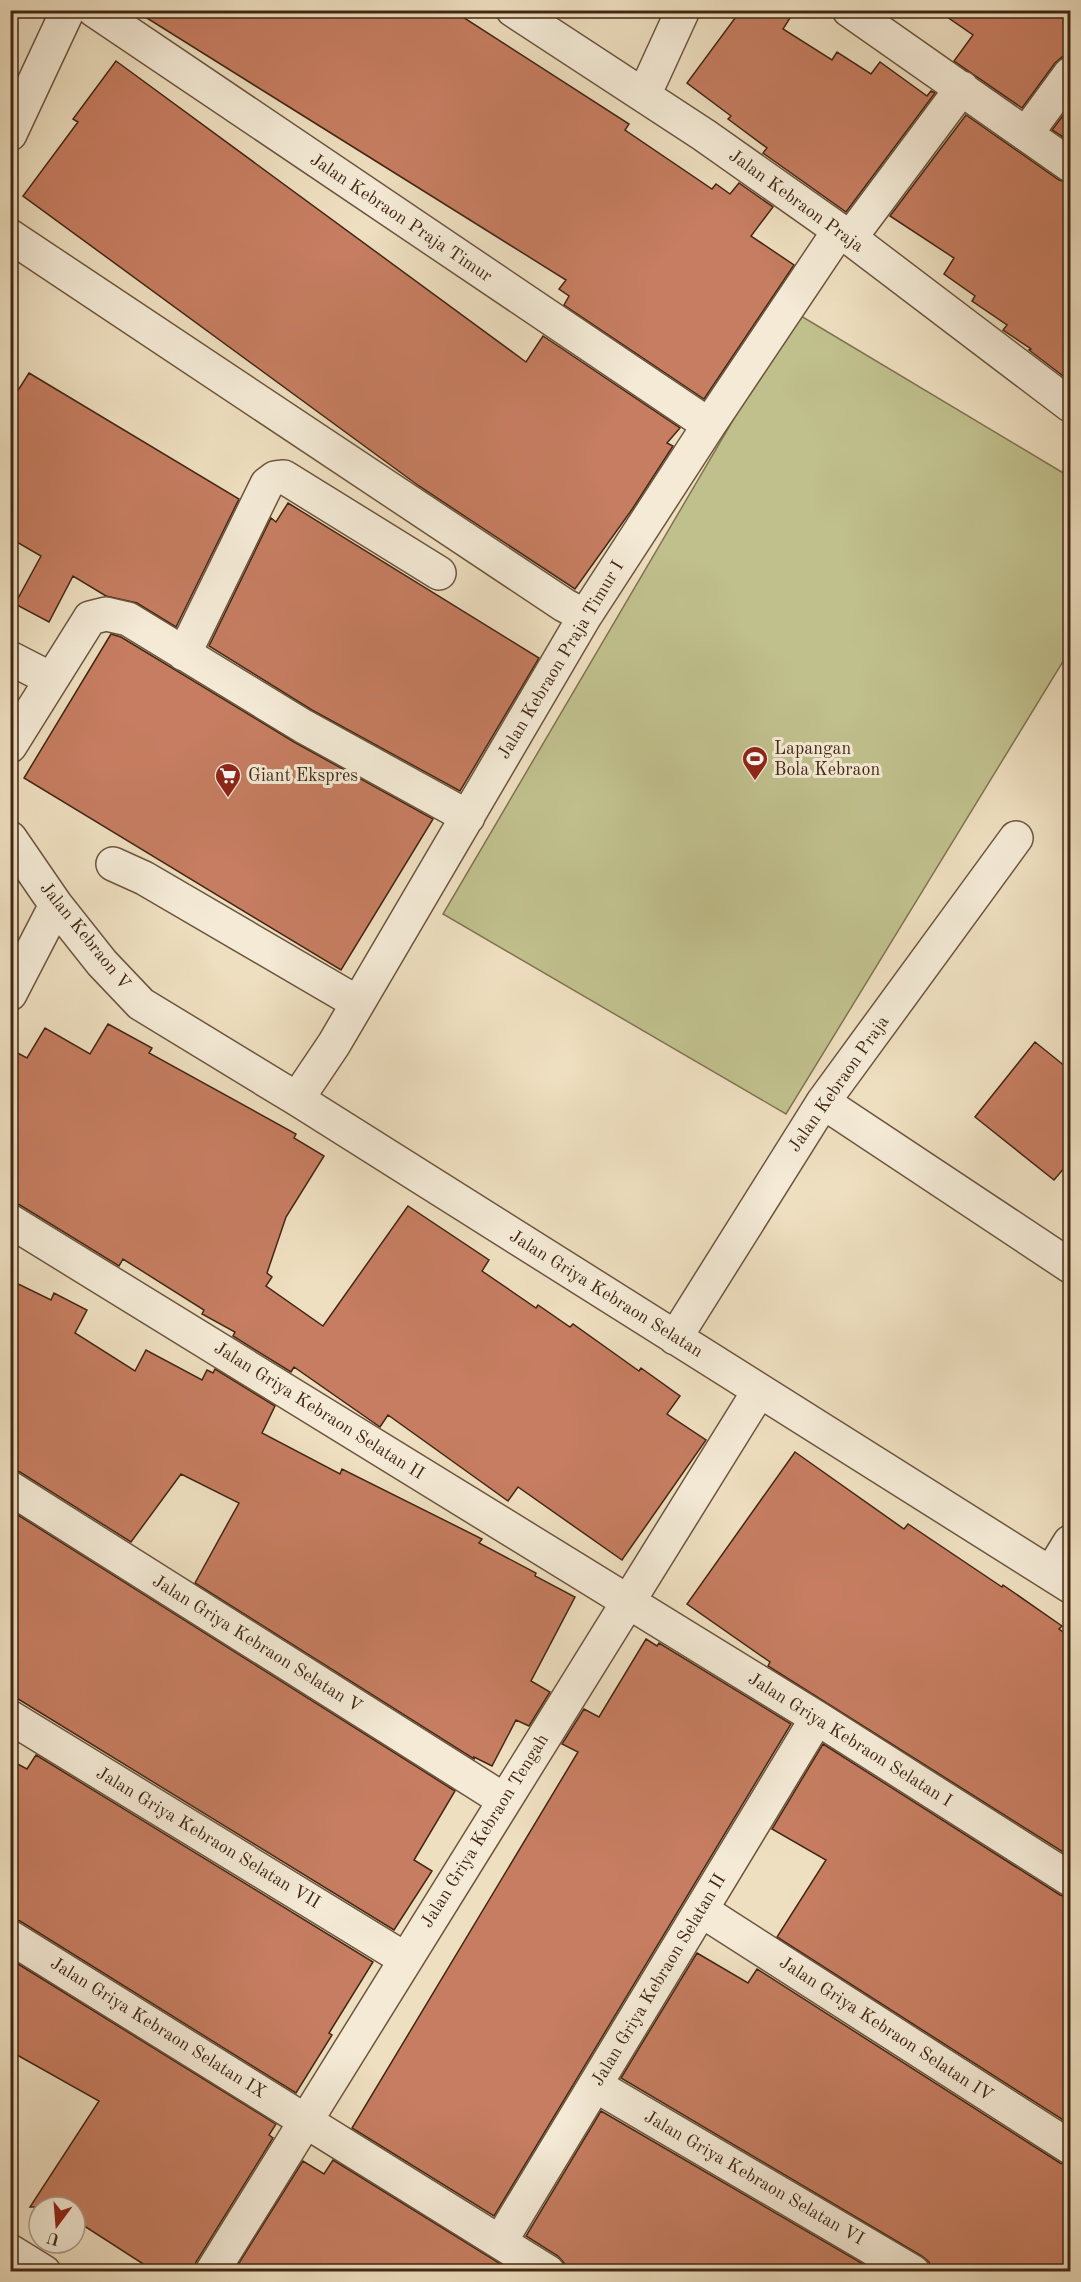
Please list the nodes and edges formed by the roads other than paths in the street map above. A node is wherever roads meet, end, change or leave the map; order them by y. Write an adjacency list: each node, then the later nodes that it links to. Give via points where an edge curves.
1 (68, 10): 9 (street)
2 (94, 10): 15 (street, Jalan Kebraon Praja Timur)
3 (513, 10): 8 (street, Jalan Kebraon Praja)
4 (683, 10): 8 (street)
5 (868, 15): 7 (street)
6 (1071, 74): 10 (street)
7 (962, 88): 10 (street); 12 (street, Jalan Kebraon Praja Timur I)
8 (644, 96): 12 (street, Jalan Kebraon Praja)
9 (14, 117)
10 (1026, 134): 11 (street)
11 (1071, 165)
12 (845, 234): 14 (street, Jalan Kebraon Praja); 15 (street, Jalan Kebraon Praja Timur I)
13 (10, 236): 17 (street)
14 (1071, 405)
15 (709, 424): 17 (street, Jalan Kebraon Praja Timur I)
16 (439, 573): 18 (street, via 284,477 275,478 267,484)
17 (585, 616): 22 (street, Jalan Kebraon Praja Timur I)
18 (184, 654): 20 (street, via 128,618 106,614 90,618); 22 (street, via 303,726)
19 (10, 658): 20 (street)
20 (51, 679): 21 (street)
21 (10, 746)
22 (468, 817): 29 (street, Jalan Kebraon Praja Timur I)
23 (10, 838): 26 (street, Jalan Kebraon V)
24 (1016, 838): 31 (street, Jalan Kebraon Praja)
25 (113, 864): 29 (street)
26 (56, 905): 27 (street); 28 (street, Jalan Kebraon V)
27 (10, 994)
28 (141, 1004): 30 (street, Jalan Griya Kebraon Selatan)
29 (358, 1004): 30 (street, Jalan Kebraon Praja Timur I)
30 (297, 1099): 34 (street, Jalan Griya Kebraon Selatan)
31 (823, 1102): 33 (street); 34 (street, Jalan Kebraon Praja)
32 (10, 1221): 39 (street, Jalan Griya Kebraon Selatan II)
33 (1071, 1266)
34 (675, 1338): 35 (street, Jalan Griya Kebraon Selatan)
35 (759, 1391): 38 (street, Jalan Griya Kebraon Selatan); 39 (street, Jalan Griya Kebraon Tengah)
36 (10, 1488): 42 (street, Jalan Griya Kebraon Selatan V)
37 (1071, 1542): 38 (street)
38 (1061, 1579)
39 (627, 1602): 41 (street, Jalan Griya Kebraon Selatan I); 42 (street, Jalan Griya Kebraon Tengah)
40 (10, 1718): 46 (street, Jalan Griya Kebraon Selatan VII)
41 (817, 1718): 43 (street, Jalan Griya Kebraon Selatan I); 44 (street, Jalan Griya Kebraon Selatan II)
42 (504, 1800): 46 (street, Jalan Griya Kebraon Tengah)
43 (1071, 1879)
44 (701, 1910): 47 (street, Jalan Griya Kebraon Selatan II); 49 (street, Jalan Griya Kebraon Selatan IV)
45 (10, 1937): 48 (street, Jalan Griya Kebraon Selatan IX)
46 (405, 1959): 48 (street, Jalan Griya Kebraon Tengah)
47 (595, 2085): 50 (street, Jalan Griya Kebraon Selatan II); 55 (street, Jalan Griya Kebraon Selatan VI)
48 (306, 2120): 50 (street, Jalan Griya Kebraon Selatan IX); 53 (street, Jalan Griya Kebraon Tengah)
49 (1071, 2147)
50 (500, 2242): 54 (street, Jalan Griya Kebraon Selatan IX)
51 (10, 2251): 52 (street)
52 (44, 2271)
53 (212, 2271)
54 (548, 2271)
55 (914, 2271)

